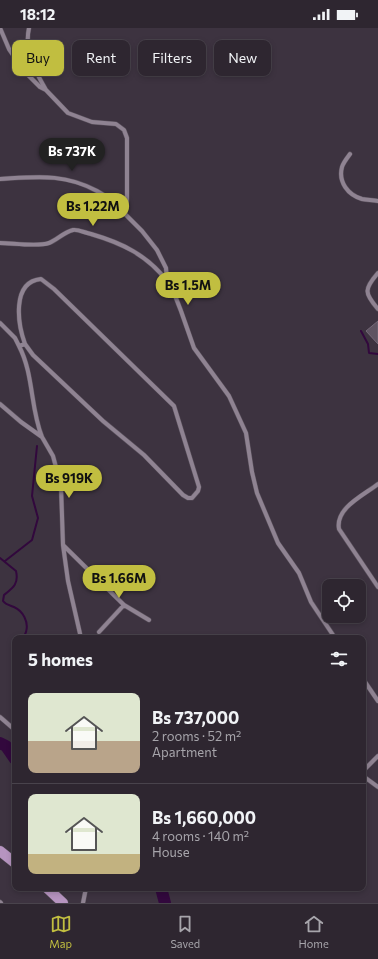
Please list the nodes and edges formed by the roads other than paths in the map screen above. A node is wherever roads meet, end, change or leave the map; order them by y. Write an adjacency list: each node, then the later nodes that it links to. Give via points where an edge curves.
1 (0, 28): 3 (street, via 9,49 24,72)
2 (29, 28): 3 (street, via 28,49)
3 (46, 90): 7 (street, via 68,113 92,122 116,124 124,130 127,138)
4 (350, 154): 6 (street, via 342,166 344,186 351,194 362,199)
5 (0, 179): 7 (street, via 48,177 72,180 109,198)
6 (378, 201)
7 (125, 214): 10 (street, via 157,250 166,268)
8 (0, 243): 10 (street, via 48,243 74,230 120,244 150,262)
9 (378, 273): 11 (street, via 366,290)
10 (167, 281): 24 (street, via 179,305 194,348 229,396 243,424 257,493 278,543 299,573 311,602)
11 (378, 309)
12 (0, 323): 14 (street, via 15,338)
13 (25, 344): 13 (street, via 33,355 144,456 183,496 192,498 196,495 198,487 174,406 41,279 30,282 23,290 19,304 20,332); 14 (street)
14 (19, 346): 16 (street, via 27,365 37,424)
15 (0, 404): 16 (street)
16 (42, 437): 18 (street, via 53,456 60,486)
17 (378, 484): 19 (street, via 355,500 338,522 339,529)
18 (63, 545): 20 (street); 23 (street)
19 (378, 587)
20 (124, 605): 21 (street); 22 (street)
21 (148, 620)
22 (99, 632)
23 (80, 635)
24 (333, 635)
25 (366, 684): 26 (street)
26 (378, 702)
27 (0, 717): 28 (street)
28 (12, 727)
29 (378, 756): 30 (street)
30 (366, 768)
31 (366, 778): 32 (street)
32 (378, 788)
33 (0, 851): 34 (main road)
34 (12, 861)
35 (49, 891): 37 (main road)
36 (85, 891): 38 (street)
37 (63, 903)
38 (83, 903)

